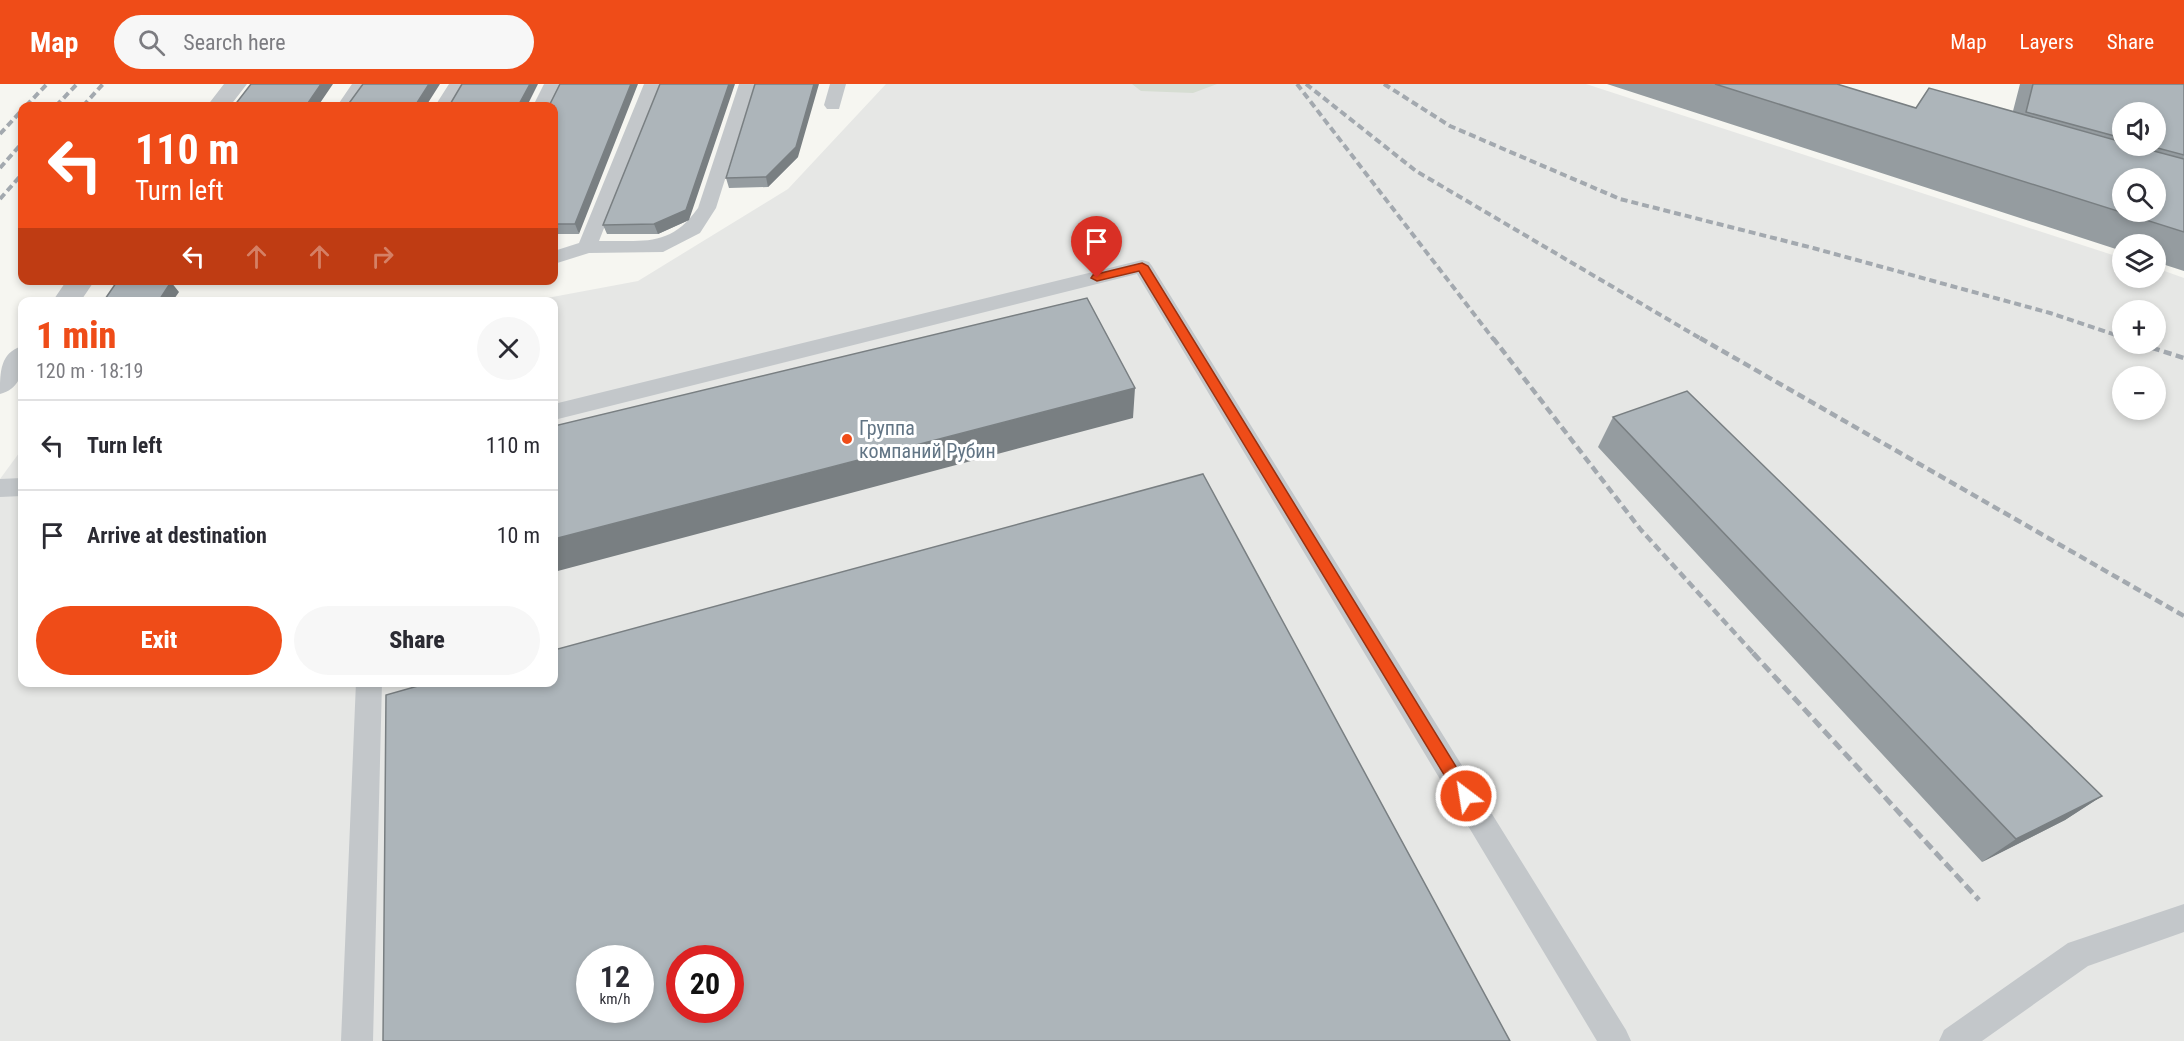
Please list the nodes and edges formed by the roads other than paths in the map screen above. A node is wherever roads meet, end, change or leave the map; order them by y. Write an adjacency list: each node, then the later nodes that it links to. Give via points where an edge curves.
1 (236, 84): 8 (street)
2 (360, 84): 9 (lane)
3 (457, 84): 10 (lane)
4 (552, 84): 11 (lane)
5 (652, 84): 13 (lane)
6 (747, 84): 13 (lane, via 708,208 693,229 663,246)
7 (838, 84): 12 (lane)
8 (221, 102)
9 (348, 102)
10 (446, 102)
11 (543, 102)
12 (833, 105)
13 (587, 247): 14 (lane)
14 (558, 257)
15 (78, 285): 16 (street)
16 (69, 297)
17 (18, 361): 18 (street)
18 (0, 384)
19 (558, 411): 25 (lane, via 1142,266)
20 (18, 487): 21 (lane)
21 (0, 488)
22 (369, 687): 24 (lane)
23 (2184, 918): 26 (lane, via 2079,954)
24 (357, 1041)
25 (1615, 1041)
26 (1955, 1041)

